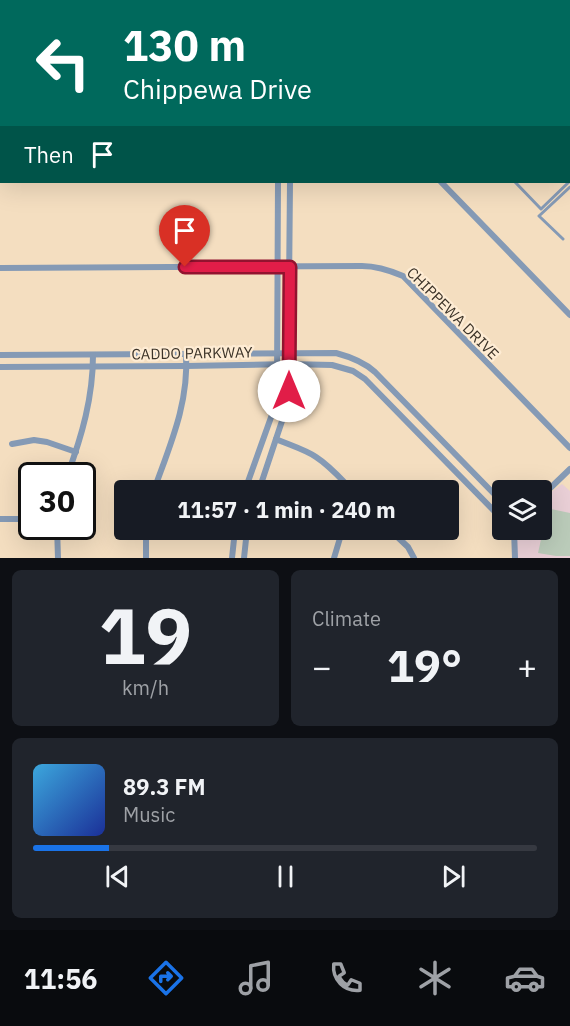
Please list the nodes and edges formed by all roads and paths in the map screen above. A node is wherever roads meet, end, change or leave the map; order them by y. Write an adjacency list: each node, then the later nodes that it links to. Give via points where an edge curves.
1 (278, 183): 8 (street)
2 (290, 183): 9 (street)
3 (442, 183): 11 (street)
4 (516, 183): 5 (lane, via 542,209)
5 (568, 183)
6 (570, 187): 7 (lane, via 539,216)
7 (563, 239)
8 (277, 267): 9 (street, CHIPPEWA DRIVE); 10 (street, CHIPPEWA DRIVE); 12 (street)
9 (290, 267): 13 (street); 24 (street, CHIPPEWA DRIVE, via 373,266 403,276)
10 (0, 268)
11 (570, 315)
12 (276, 353): 13 (street, CADDO PARKWAY); 14 (street, CADDO PARKWAY); 17 (street)
13 (289, 353): 18 (street); 33 (street, CADDO PARKWAY, via 336,353 369,367)
14 (186, 354): 16 (street, CADDO PARKWAY); 19 (street)
15 (0, 355): 16 (street, CADDO PARKWAY)
16 (93, 355): 21 (street)
17 (277, 364): 18 (street, CADDO PARKWAY); 19 (street, CADDO PARKWAY); 29 (street, via 274,409)
18 (289, 364): 22 (street, via 287,406); 34 (street, CADDO PARKWAY, via 343,367 365,379)
19 (186, 366): 21 (street, CADDO PARKWAY); 28 (street, via 181,414)
20 (0, 367): 21 (street, CADDO PARKWAY)
21 (93, 367): 25 (street, via 87,414)
22 (276, 439): 30 (street); 31 (street, via 315,457)
23 (12, 444): 25 (street, via 34,440)
24 (570, 448)
25 (76, 452): 26 (street)
26 (73, 462)
27 (570, 469): 32 (street)
28 (158, 480)
29 (249, 480)
30 (262, 480)
31 (342, 480)
32 (552, 486)
33 (492, 492)
34 (492, 509)
35 (0, 519): 36 (street)
36 (18, 519)
37 (57, 540): 44 (street)
38 (146, 540): 45 (street)
39 (234, 540): 46 (street)
40 (246, 540): 47 (street)
41 (339, 540): 48 (street)
42 (401, 540): 49 (street)
43 (514, 540): 50 (street)
44 (58, 558)
45 (146, 558)
46 (232, 558)
47 (244, 558)
48 (334, 558)
49 (414, 558)
50 (515, 558)

